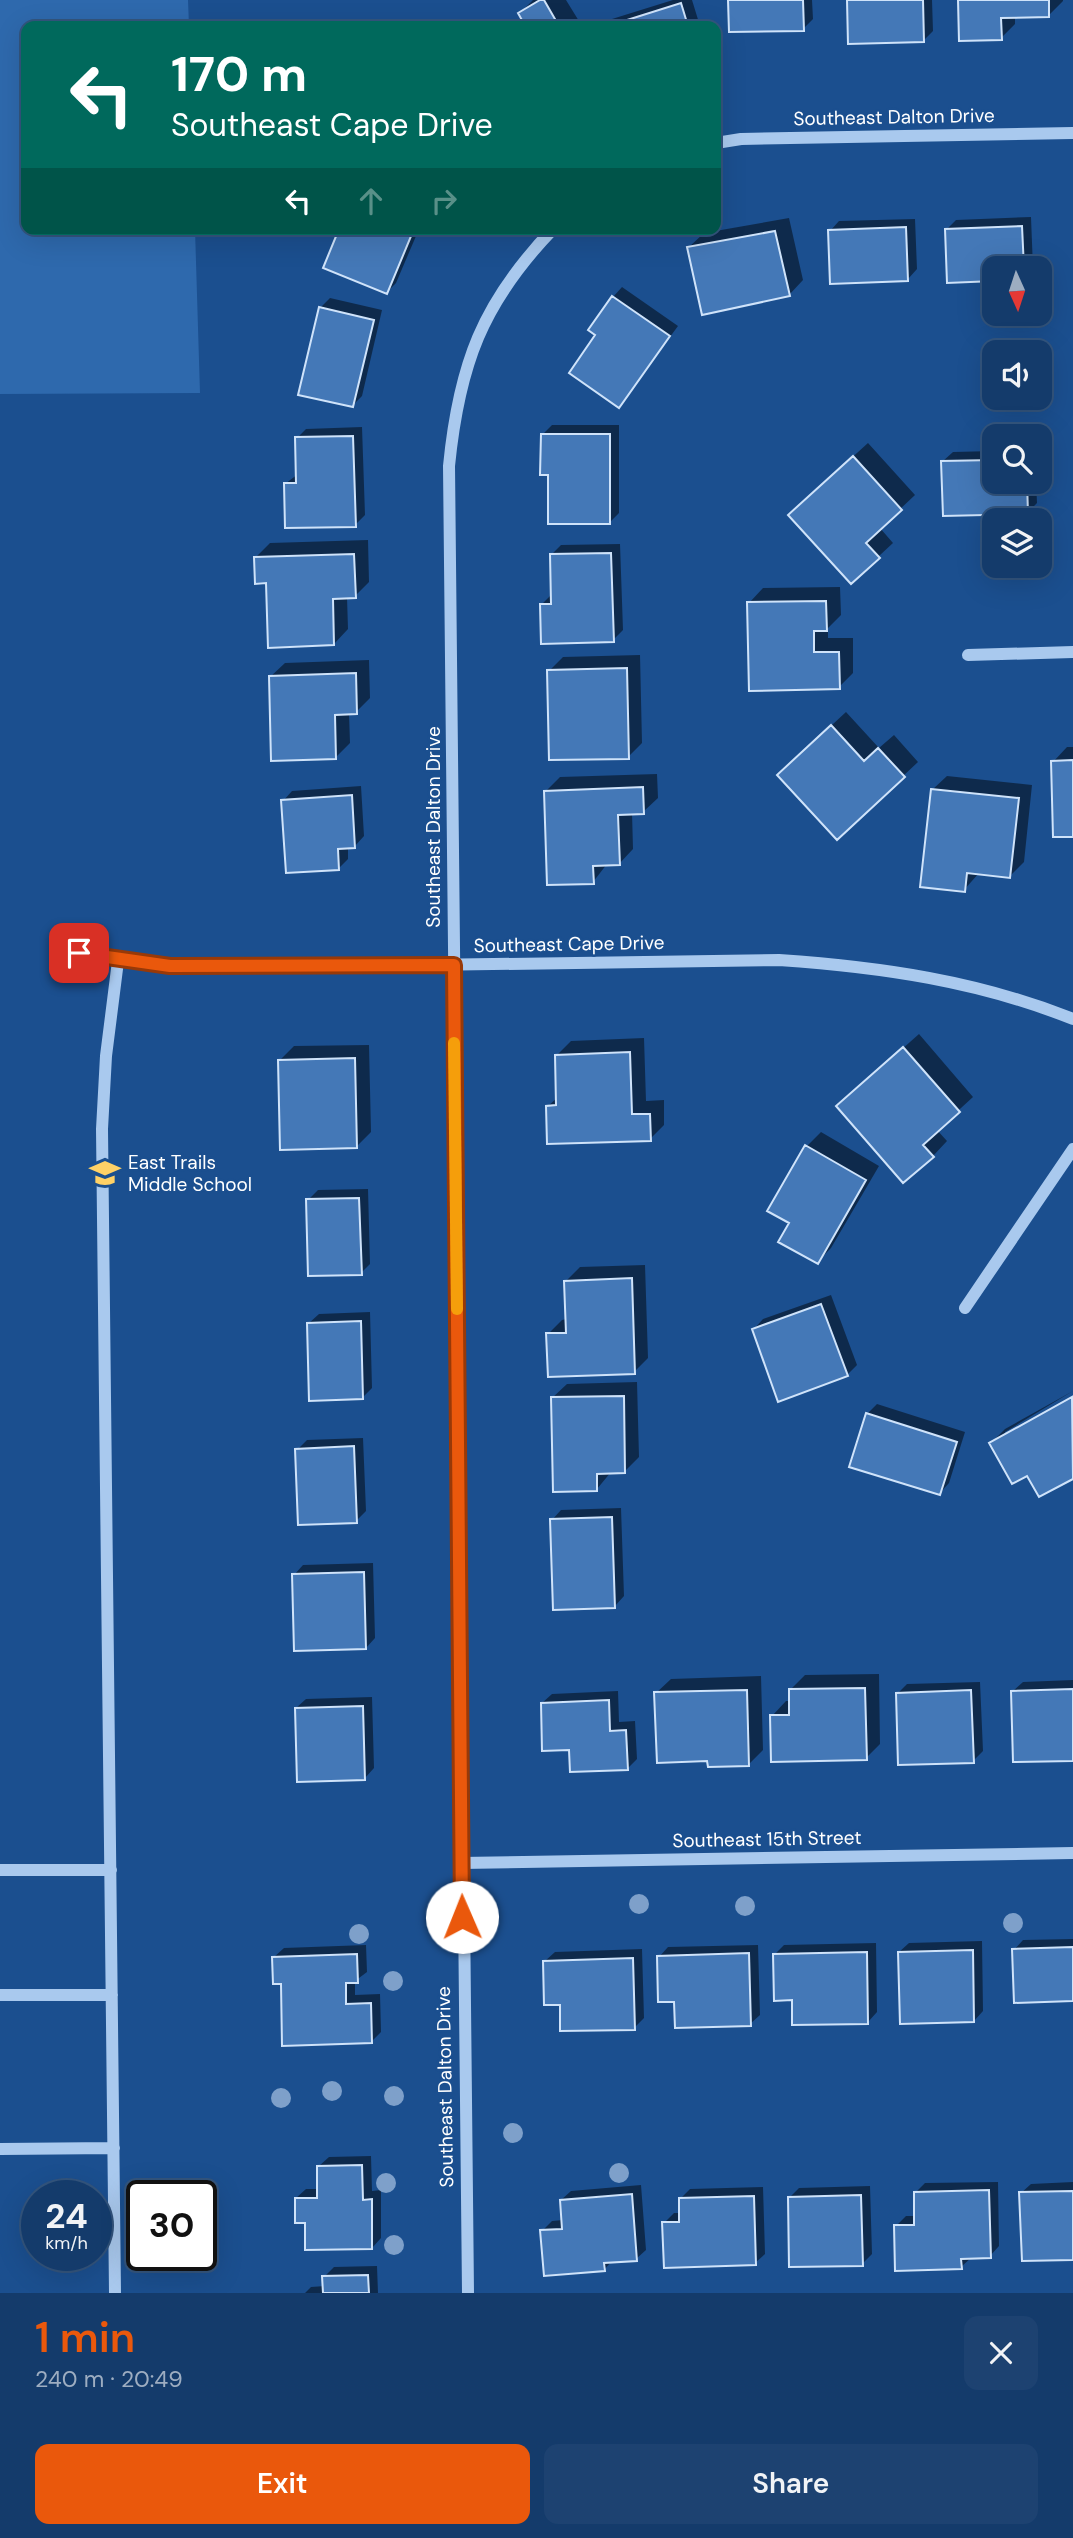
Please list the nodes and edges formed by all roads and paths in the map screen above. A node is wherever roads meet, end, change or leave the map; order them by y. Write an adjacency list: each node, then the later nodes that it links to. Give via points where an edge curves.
1 (1073, 133): 2 (street, Southeast Dalton Drive)
2 (721, 142)
3 (547, 235): 8 (street, Southeast Dalton Drive, via 518,265 489,311 454,410 449,466)
4 (1073, 652): 5 (street)
5 (968, 655)
6 (59, 949): 7 (street, Southeast Cape Drive)
7 (118, 961): 8 (street, Southeast Cape Drive, via 222,968); 15 (street, via 102,1129)
8 (454, 965): 9 (street, Southeast Cape Drive, via 779,960 864,966 946,979 1029,1001); 13 (street, Southeast Dalton Drive)
9 (1073, 1019)
10 (1073, 1149): 11 (street)
11 (965, 1308)
12 (1073, 1853): 13 (street, Southeast 15th Street)
13 (461, 1864): 21 (street, Southeast Dalton Drive)
14 (0, 1870): 15 (street)
15 (111, 1870): 17 (street)
16 (0, 1995): 17 (street)
17 (112, 1995): 18 (street)
18 (114, 2148): 19 (street); 20 (street)
19 (0, 2150)
20 (115, 2293)
21 (468, 2293)

